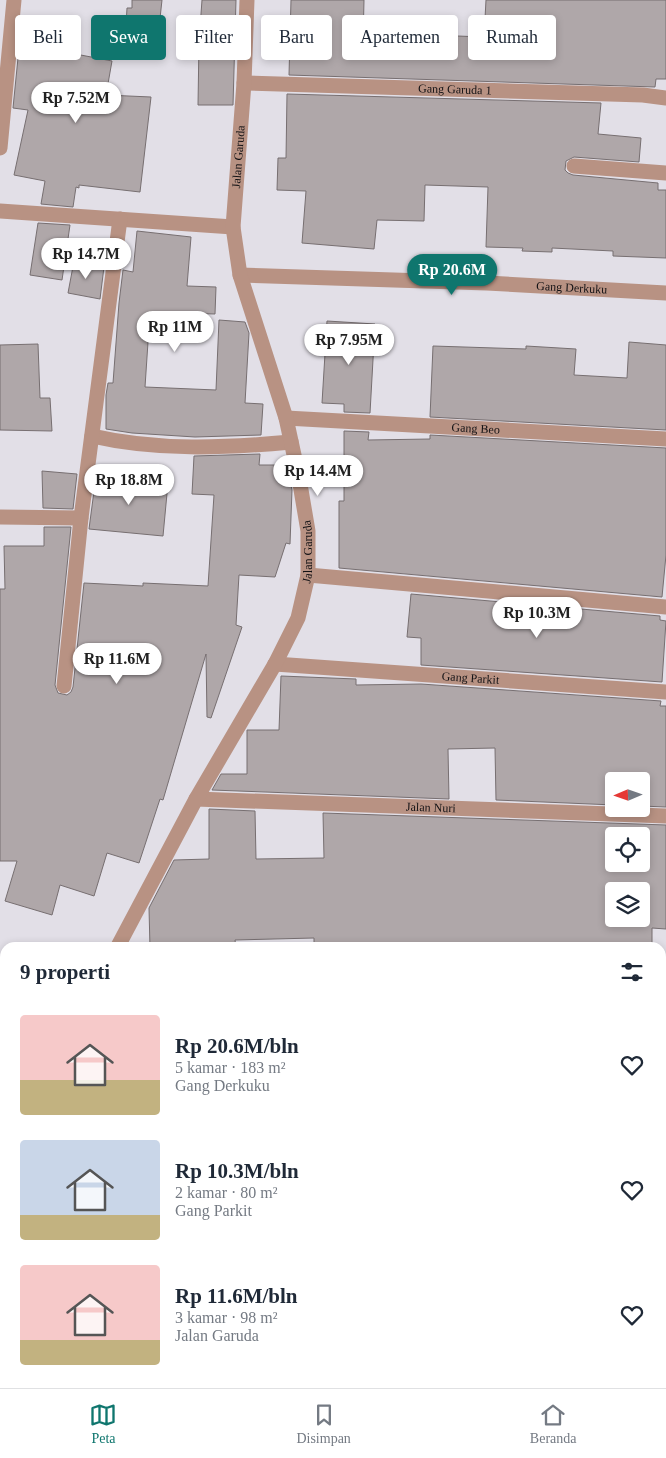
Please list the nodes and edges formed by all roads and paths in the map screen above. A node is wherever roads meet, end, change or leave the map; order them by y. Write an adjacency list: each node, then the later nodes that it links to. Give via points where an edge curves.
1 (14, 0): 5 (street)
2 (247, 0): 3 (street, Jalan Garuda)
3 (244, 83): 4 (street, Gang Garuda 1); 10 (street, Jalan Garuda)
4 (666, 98)
5 (0, 148)
6 (574, 166): 7 (street)
7 (666, 173)
8 (0, 211): 9 (street)
9 (120, 219): 10 (street); 14 (street)
10 (233, 226): 11 (street, Jalan Garuda)
11 (240, 275): 12 (street, Gang Derkuku, via 487,282); 13 (street, Jalan Garuda)
12 (666, 293)
13 (286, 418): 15 (street, Gang Beo); 16 (street, Jalan Garuda)
14 (92, 436): 16 (street, via 118,442 170,446 247,446); 18 (street)
15 (666, 439)
16 (291, 442): 19 (street, Jalan Garuda, via 308,531)
17 (0, 517): 18 (street)
18 (81, 518): 22 (street)
19 (308, 575): 20 (street); 21 (street, Jalan Garuda, via 298,618)
20 (666, 608)
21 (275, 664): 23 (street, Gang Parkit); 24 (street, Jalan Garuda)
22 (64, 686)
23 (666, 692)
24 (196, 799): 25 (street, Jalan Nuri); 26 (street, Jalan Garuda)
25 (666, 816)
26 (120, 942)

